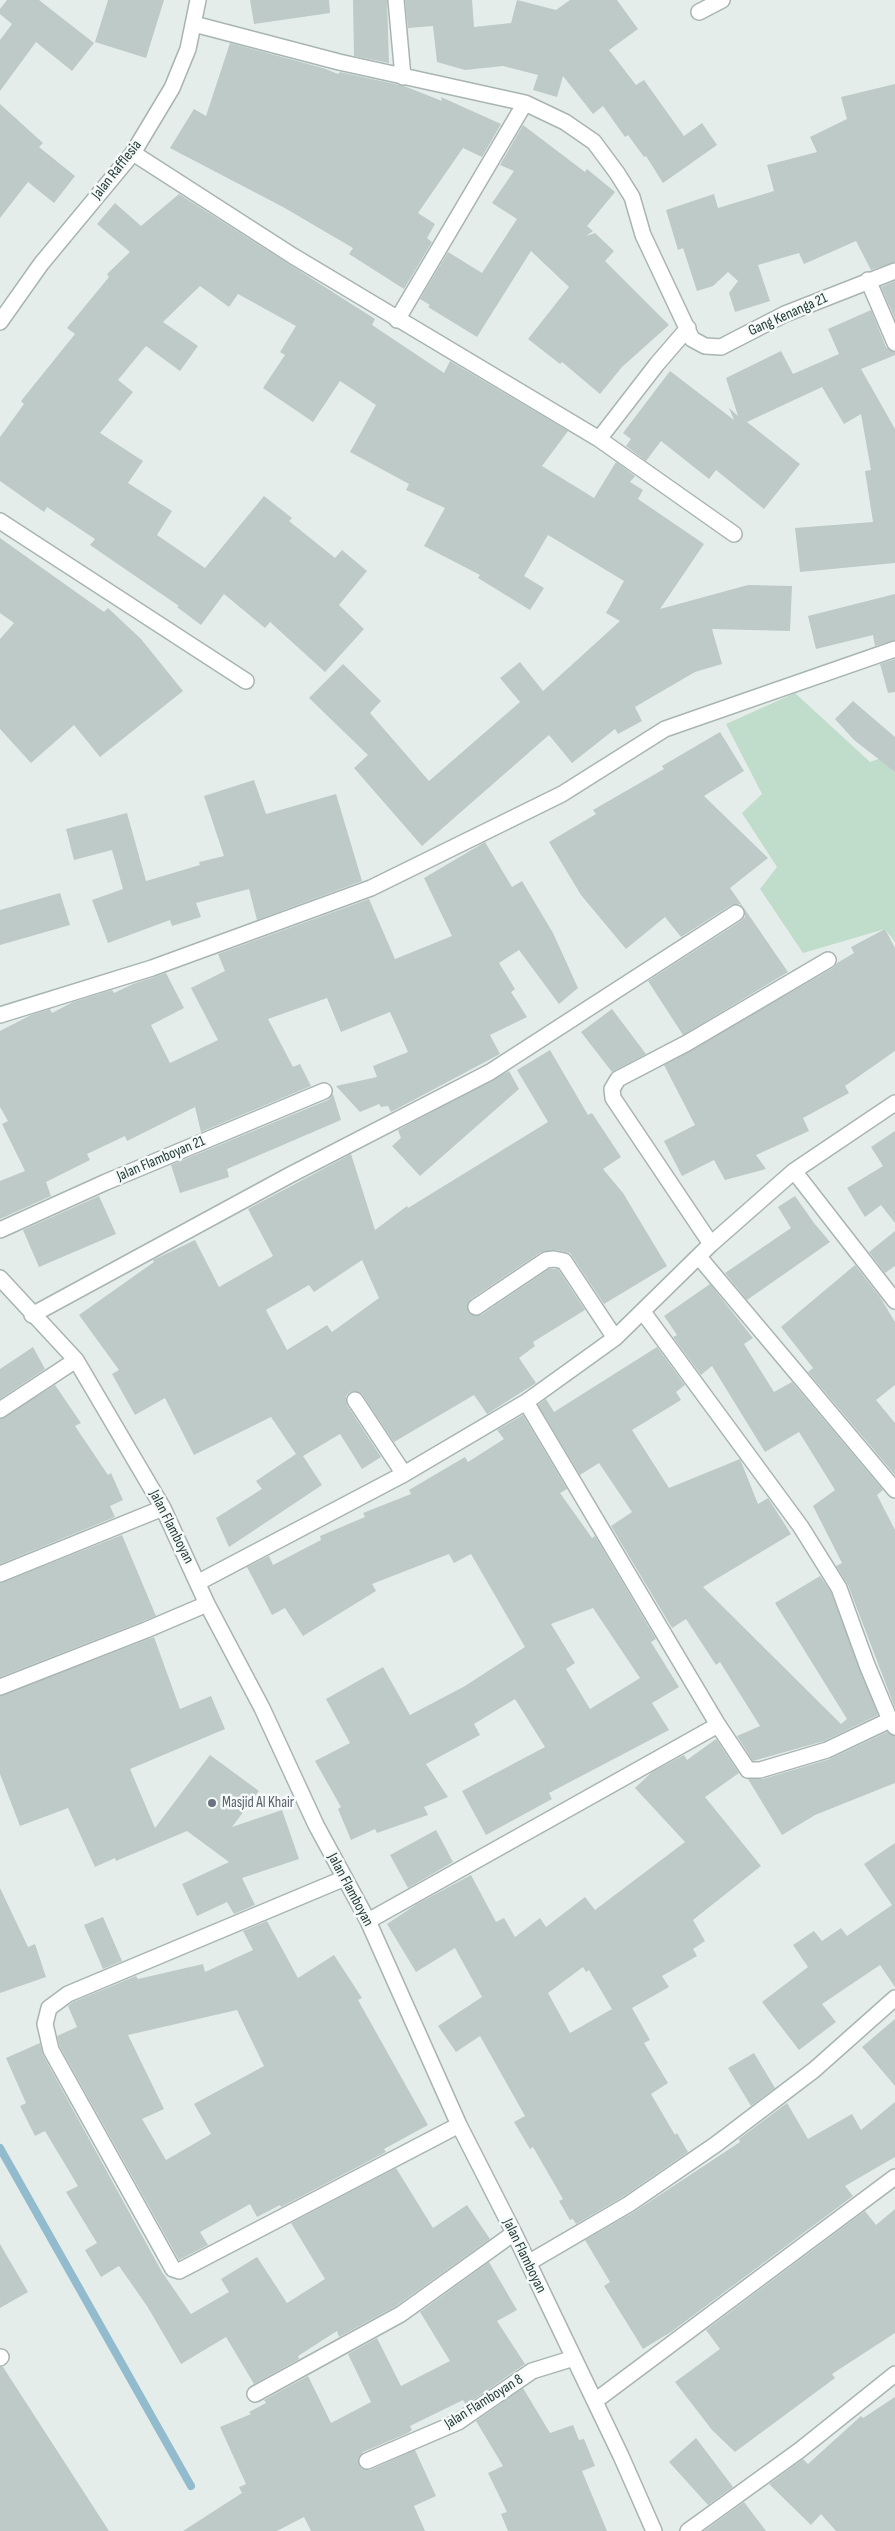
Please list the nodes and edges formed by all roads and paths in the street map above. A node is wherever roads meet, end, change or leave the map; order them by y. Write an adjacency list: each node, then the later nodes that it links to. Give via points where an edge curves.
1 (198, 0): 5 (street, Jalan Rafflesia)
2 (396, 0): 6 (street)
3 (722, 0): 4 (street)
4 (699, 12)
5 (194, 24): 6 (street, Gang Kenanga 21); 8 (street, Jalan Rafflesia, via 172,88)
6 (403, 77): 7 (street, Gang Kenanga 21)
7 (525, 103): 11 (street); 13 (street, Gang Kenanga 21, via 565,122 594,142 617,173 632,197 644,235)
8 (133, 153): 11 (street); 12 (street, Jalan Rafflesia, via 41,264)
9 (895, 271): 10 (street, Gang Kenanga 21)
10 (868, 280): 13 (street, Gang Kenanga 21, via 785,314 720,346 698,343 692,339); 14 (street)
11 (397, 320): 15 (street)
12 (0, 322)
13 (688, 328): 15 (street)
14 (895, 343)
15 (600, 439): 17 (street)
16 (0, 521): 19 (street)
17 (734, 534)
18 (895, 649): 22 (street, via 665,730 562,794 371,888 152,968)
19 (246, 681)
20 (736, 913): 33 (street, via 490,1072 290,1174)
21 (828, 960): 27 (street, via 687,1043 618,1079 612,1089 613,1098)
22 (0, 1015)
23 (324, 1091): 26 (street, Jalan Flamboyan 21)
24 (895, 1103): 25 (street)
25 (794, 1171): 27 (street); 30 (street)
26 (0, 1230)
27 (711, 1244): 28 (street)
28 (699, 1257): 32 (street); 40 (street)
29 (0, 1278): 33 (street, Jalan Flamboyan)
30 (895, 1301)
31 (476, 1306): 34 (street, via 546,1260 564,1261)
32 (643, 1312): 34 (street); 46 (street, via 800,1527 838,1588)
33 (32, 1315): 35 (street, Jalan Flamboyan)
34 (615, 1338): 37 (street)
35 (76, 1360): 38 (street); 41 (street, Jalan Flamboyan)
36 (355, 1400): 39 (street)
37 (526, 1402): 39 (street); 47 (street)
38 (0, 1410)
39 (404, 1474): 43 (street)
40 (895, 1490)
41 (164, 1508): 42 (street); 43 (street, Jalan Flamboyan)
42 (0, 1574)
43 (199, 1582): 44 (street, Jalan Flamboyan)
44 (207, 1604): 45 (street); 48 (street, Jalan Flamboyan)
45 (0, 1687)
46 (892, 1724): 47 (street, via 827,1750 753,1771 748,1770)
47 (718, 1725): 49 (street)
48 (345, 1878): 49 (street, Jalan Flamboyan); 51 (street, via 68,1994 49,2008 45,2024 51,2050 174,2269 179,2271)
49 (368, 1922): 51 (street, Jalan Flamboyan)
50 (895, 1998): 54 (street, via 814,2070 714,2145 629,2204)
51 (459, 2125): 53 (street, Jalan Flamboyan)
52 (895, 2177): 58 (street)
53 (514, 2233): 54 (street, Jalan Flamboyan); 57 (street, via 401,2314)
54 (528, 2263): 55 (street, Jalan Flamboyan)
55 (574, 2358): 58 (street, Jalan Flamboyan); 59 (street, Jalan Flamboyan 8, via 532,2371 458,2422)
56 (895, 2374): 61 (street, via 800,2450)
57 (255, 2394)
58 (594, 2401): 60 (street, Jalan Flamboyan)
59 (368, 2461)
60 (654, 2531)
61 (688, 2531)

